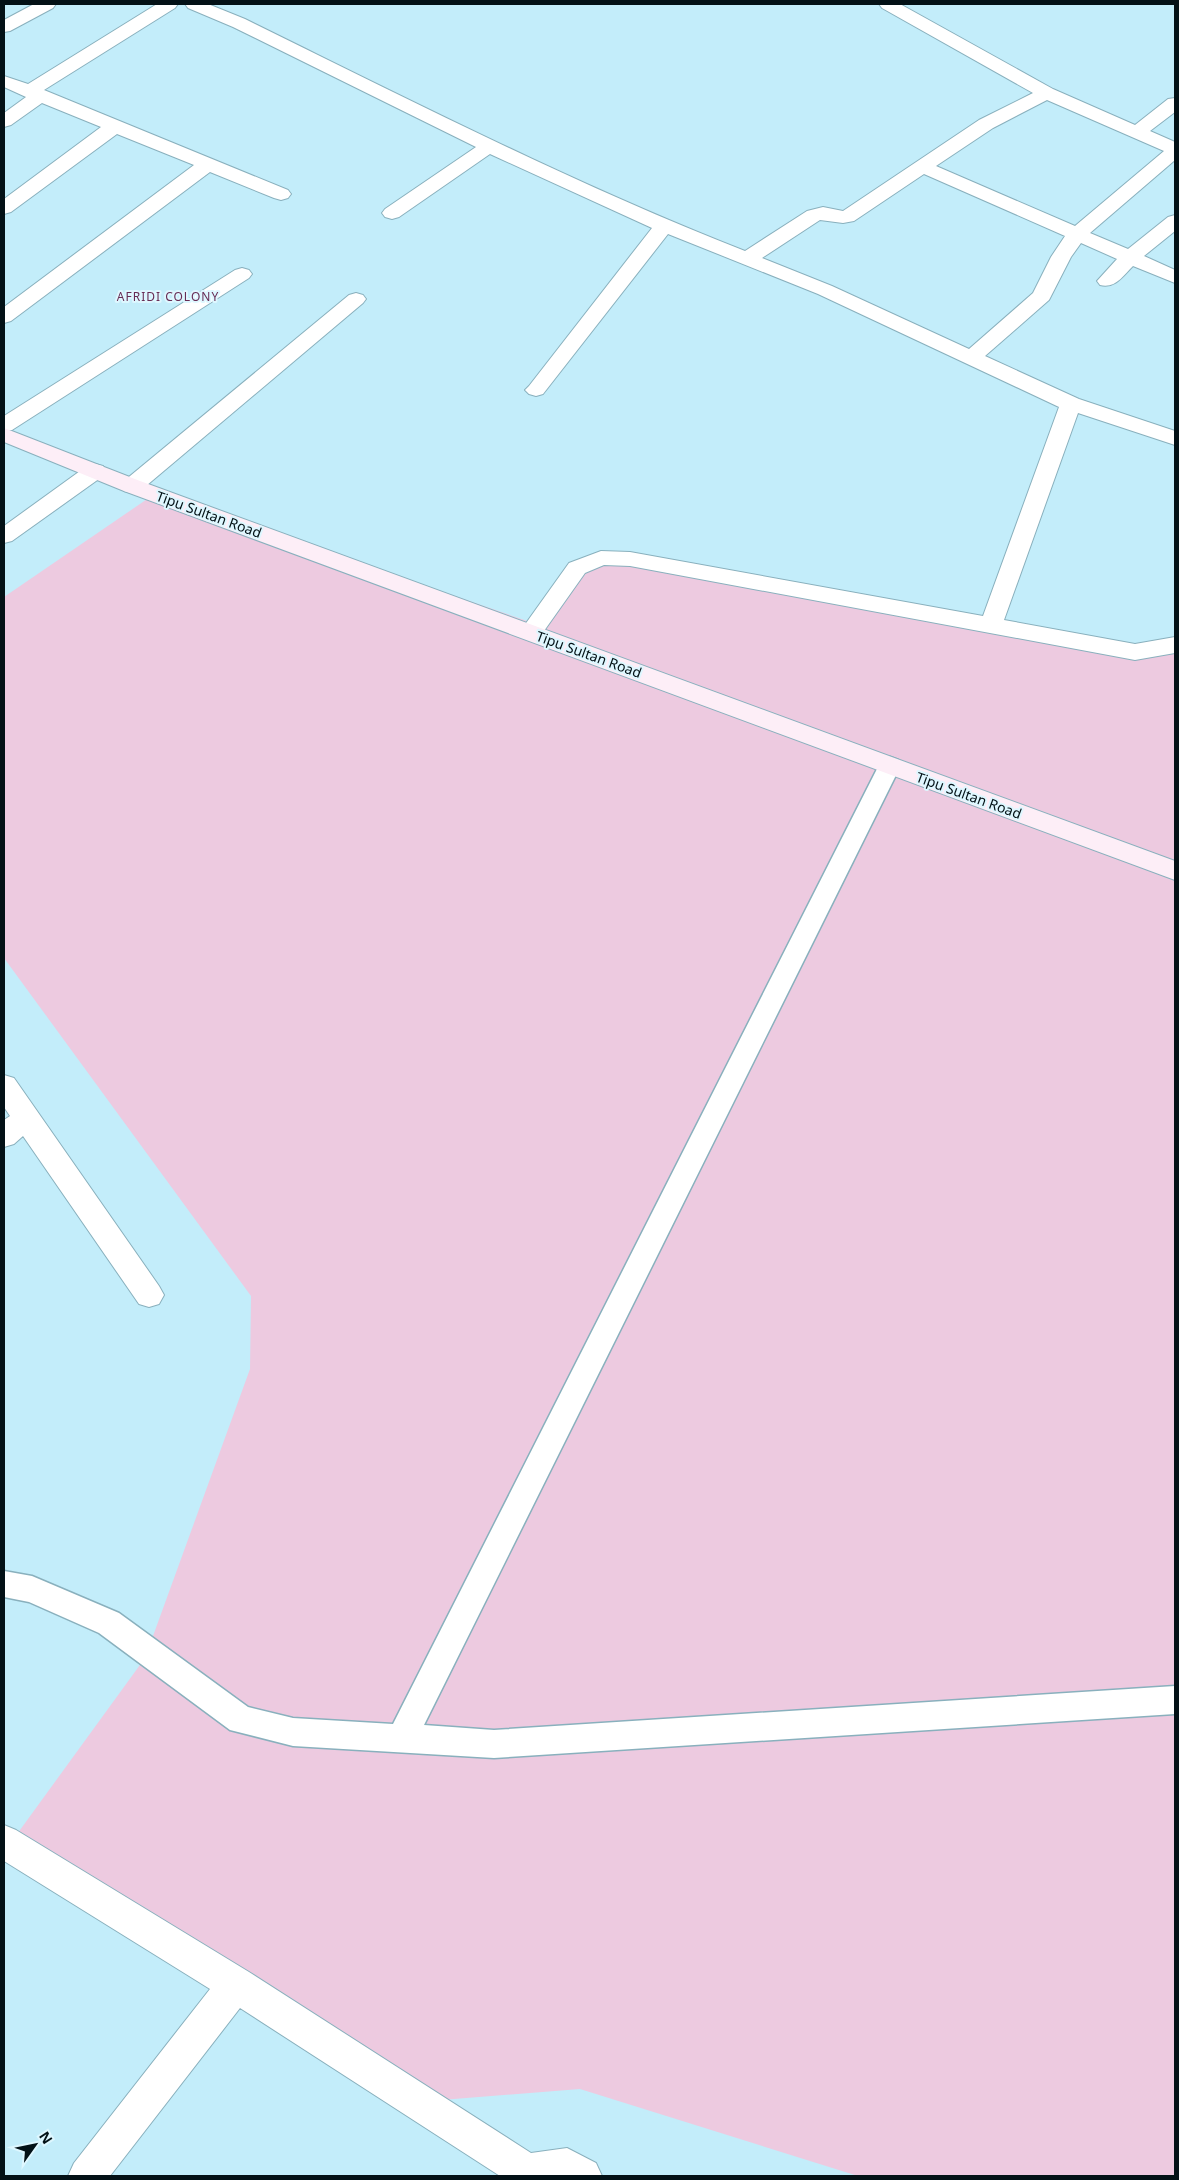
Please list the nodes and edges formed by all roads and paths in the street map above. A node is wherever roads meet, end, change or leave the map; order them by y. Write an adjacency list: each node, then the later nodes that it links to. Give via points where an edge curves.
1 (47, 4): 5 (street)
2 (169, 4): 7 (street)
3 (195, 4): 13 (street)
4 (888, 4): 8 (street)
5 (4, 27)
6 (4, 82): 7 (street)
7 (36, 93): 10 (street); 11 (street)
8 (1047, 93): 12 (street); 16 (street, via 986,124)
9 (1175, 103): 12 (street)
10 (4, 121)
11 (115, 126): 15 (street); 18 (street)
12 (1137, 132): 14 (street)
13 (489, 146): 19 (street); 21 (street)
14 (1175, 150): 22 (street)
15 (208, 164): 17 (street); 29 (street)
16 (921, 166): 22 (street); 24 (street, via 847,217 826,213 813,216)
17 (280, 194)
18 (4, 208)
19 (392, 213)
20 (1175, 221): 23 (street)
21 (664, 226): 24 (street); 31 (street)
22 (1077, 234): 23 (street); 30 (street, via 1061,257 1042,296)
23 (1130, 257): 26 (street); 27 (street)
24 (747, 259): 30 (street, via 825,290)
25 (242, 274): 33 (street)
26 (1175, 277)
27 (1107, 281)
28 (356, 299): 37 (street)
29 (4, 317)
30 (971, 358): 32 (street)
31 (536, 390)
32 (1071, 404): 35 (street); 39 (street)
33 (4, 424)
34 (4, 434): 36 (main road, Tipu Sultan Road)
35 (1175, 438)
36 (96, 471): 37 (main road, Tipu Sultan Road); 38 (street)
37 (132, 486): 40 (main road, Tipu Sultan Road)
38 (4, 536)
39 (991, 625): 40 (street, via 630,559 601,558 577,568); 41 (street, via 1135,652)
40 (531, 633): 42 (main road, Tipu Sultan Road)
41 (1175, 645)
42 (890, 765): 43 (main road, Tipu Sultan Road); 50 (lane)
43 (1175, 872)
44 (4, 1086): 45 (street)
45 (26, 1118): 46 (street); 47 (street)
46 (4, 1136)
47 (149, 1295)
48 (4, 1584): 50 (lane, via 32,1589 109,1623 241,1720 293,1732)
49 (1175, 1700): 50 (lane, via 494,1744)
50 (401, 1739)
51 (6, 1849): 52 (street)
52 (236, 1985): 53 (street); 54 (street)
53 (525, 2174): 55 (street, via 566,2167)
54 (87, 2176)
55 (583, 2176)

